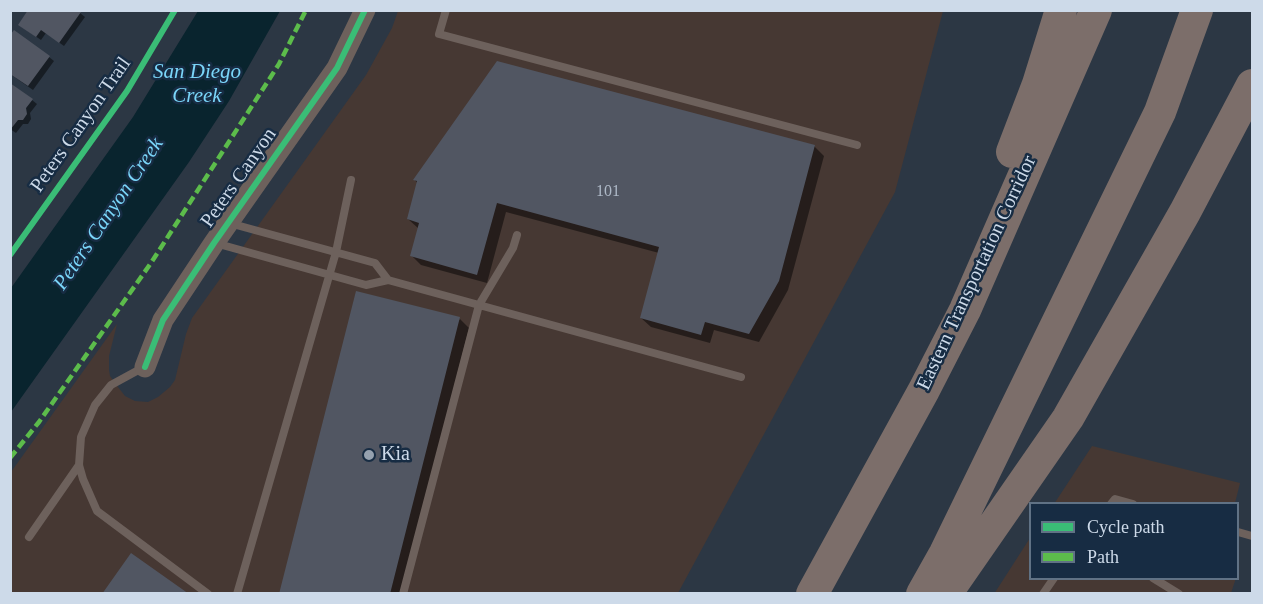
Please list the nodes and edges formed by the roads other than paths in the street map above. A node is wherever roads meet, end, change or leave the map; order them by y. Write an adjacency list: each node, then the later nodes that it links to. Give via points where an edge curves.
1 (365, 10): 9 (street, Peters Canyon, via 337,68)
2 (446, 10): 7 (lane, via 439,34)
3 (1061, 10): 18 (highway, via 1038,84)
4 (1096, 10): 18 (highway, Eastern Transportation Corridor, via 964,310)
5 (1197, 10): 29 (highway, via 1155,122)
6 (1252, 85): 30 (highway, via 1068,417)
7 (857, 145)
8 (351, 180): 12 (lane)
9 (229, 223): 11 (street, Peters Canyon); 12 (lane)
10 (517, 235): 15 (lane)
11 (214, 243): 13 (lane); 16 (street, Peters Canyon, via 163,320)
12 (336, 252): 13 (lane); 14 (lane, via 375,263)
13 (330, 274): 14 (lane, via 366,285); 26 (lane)
14 (388, 280): 15 (lane)
15 (479, 305): 17 (lane); 27 (lane)
16 (145, 367): 19 (lane, via 111,385 95,405 81,437)
17 (741, 377)
18 (924, 390): 28 (highway, Eastern Transportation Corridor)
19 (79, 465): 22 (lane); 25 (lane, via 97,511)
20 (1113, 502): 21 (lane)
21 (1126, 502)
22 (29, 537)
23 (1053, 580): 31 (lane)
24 (1155, 580): 32 (lane)
25 (208, 594)
26 (237, 594)
27 (403, 594)
28 (812, 594)
29 (922, 594)
30 (946, 594)
31 (1043, 594)
32 (1179, 594)

